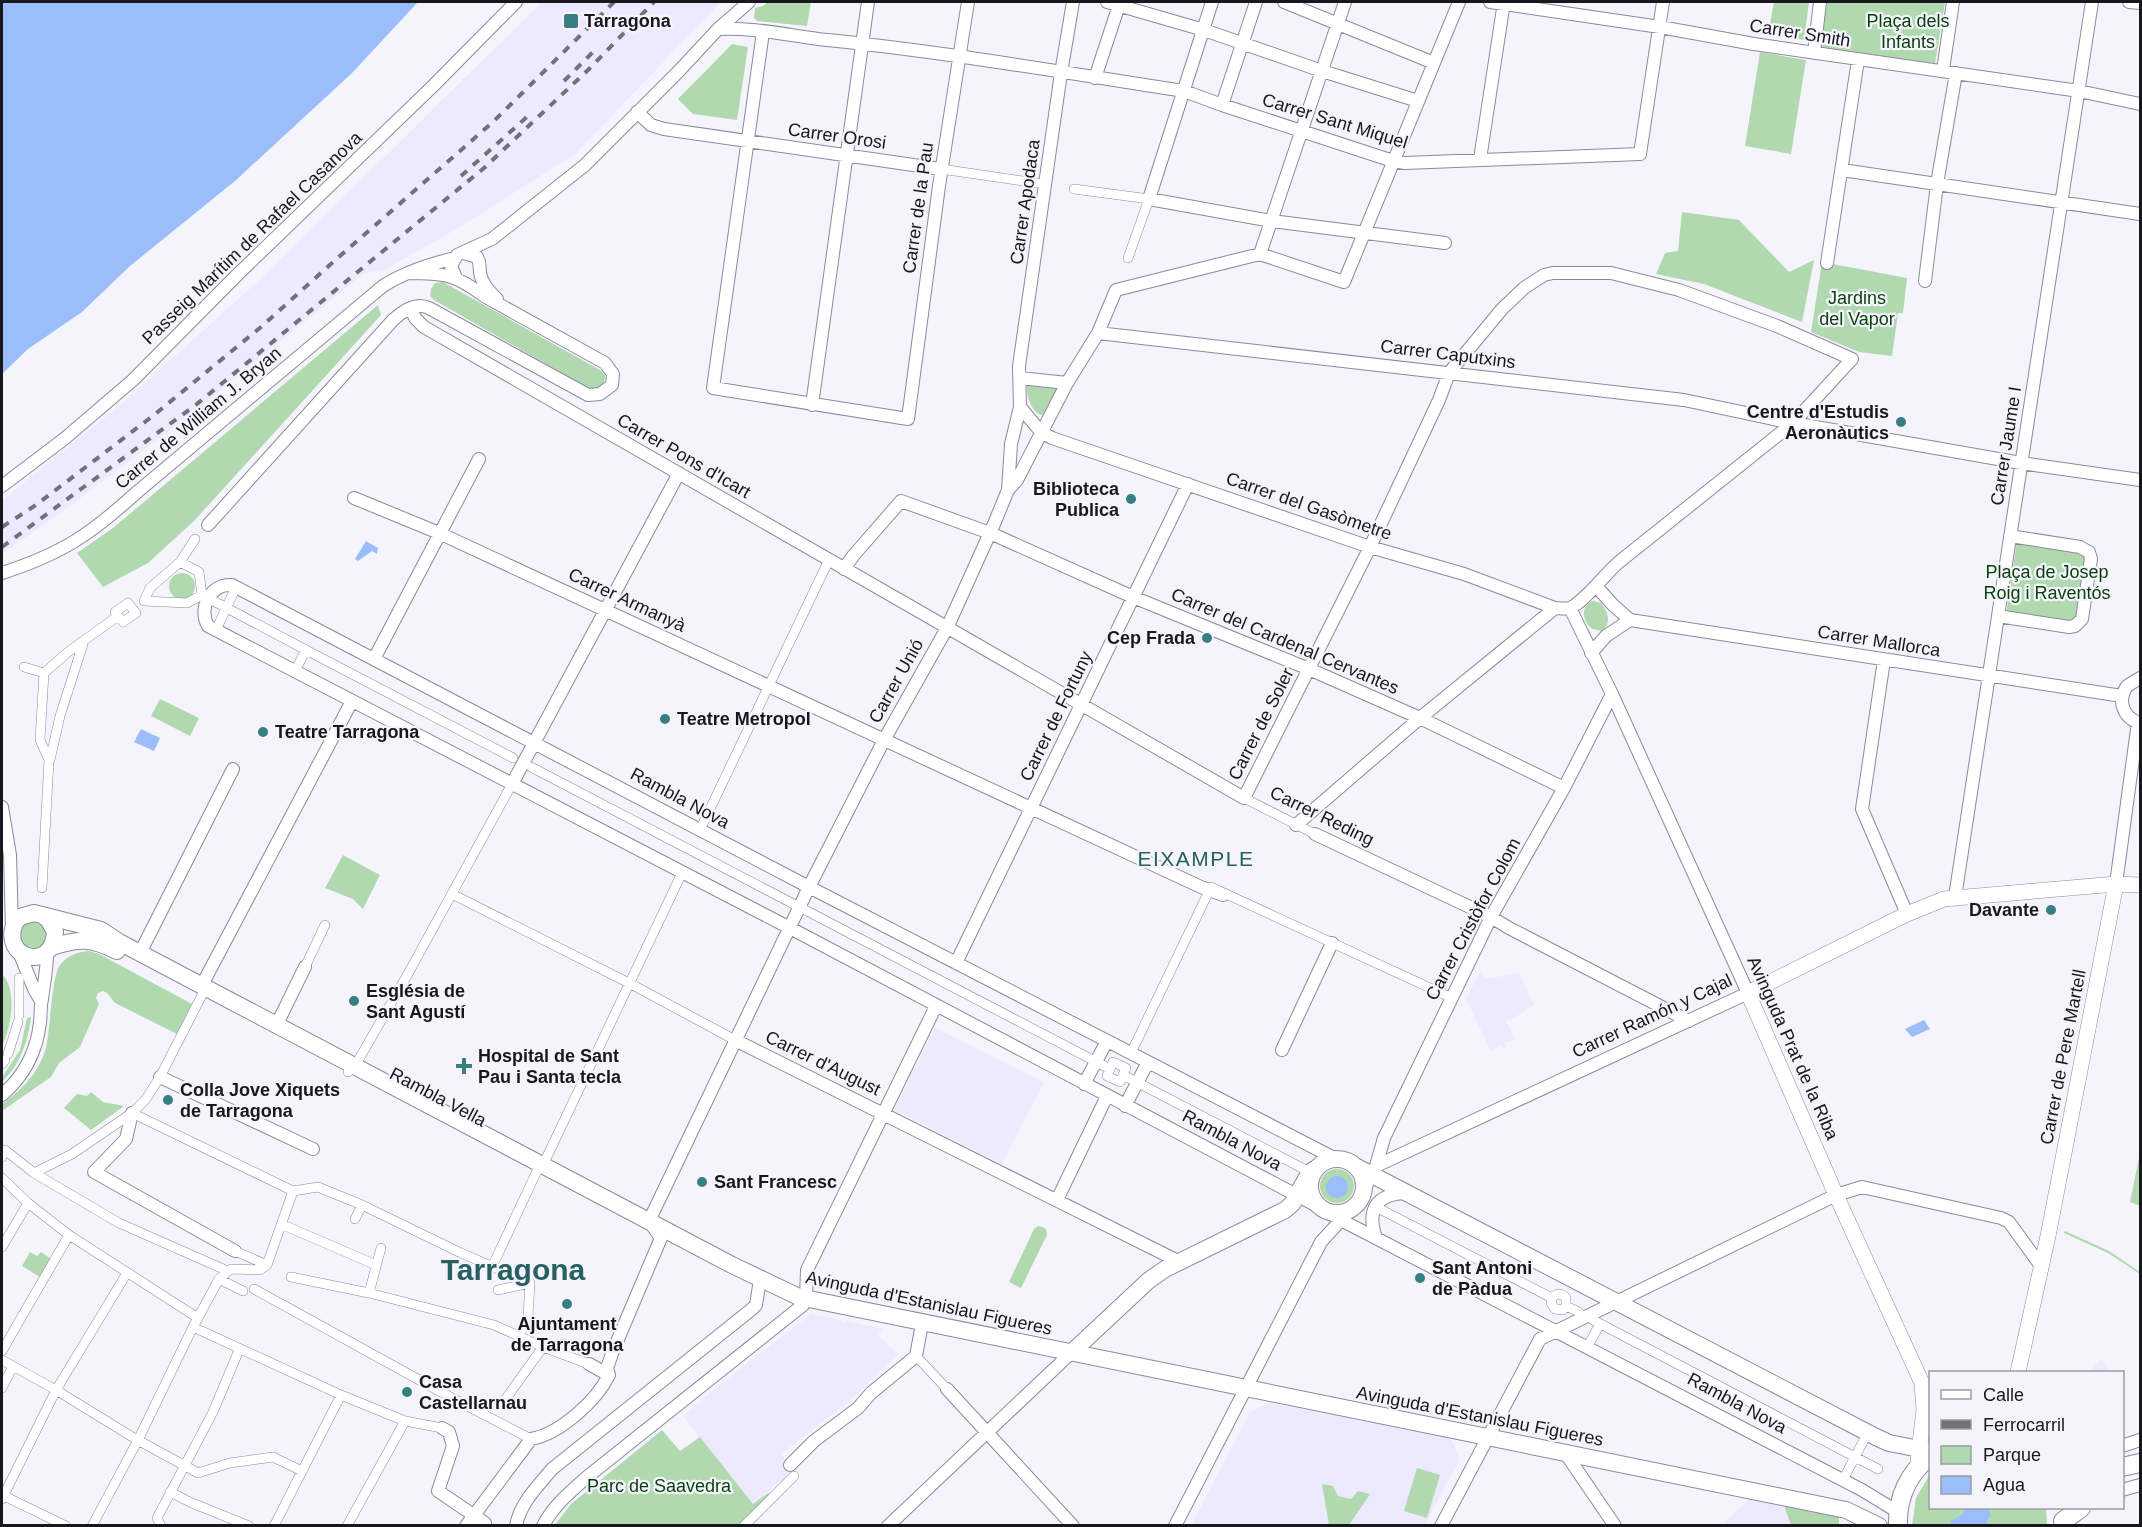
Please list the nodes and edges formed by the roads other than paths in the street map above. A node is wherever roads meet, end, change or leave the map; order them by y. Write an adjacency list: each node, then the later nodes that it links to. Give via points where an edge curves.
1 (516, 2): 82 (street, Passeig Marítim de Rafael Casanova, via 133,380)
2 (749, 2): 22 (street); 24 (street, via 749,22)
3 (868, 2): 26 (street)
4 (968, 2): 28 (street, Carrer de la Pau)
5 (1073, 2): 33 (street, Carrer Apodaca)
6 (1212, 2): 23 (street)
7 (1256, 2): 25 (street)
8 (1284, 2): 20 (street)
9 (1346, 2): 20 (street)
10 (1459, 2): 30 (street)
11 (1490, 2): 18 (street, Carrer Smith)
12 (1663, 2): 21 (street)
13 (1820, 2): 27 (street)
14 (1953, 2): 31 (street)
15 (2092, 2): 37 (street, Carrer Jaume I)
16 (2129, 2): 19 (street)
17 (1115, 3): 23 (street); 35 (street)
18 (1504, 3): 21 (street, Carrer Smith); 45 (street)
19 (2140, 3)
20 (1338, 23): 30 (street); 32 (street)
21 (1660, 27): 27 (street, Carrer Smith); 45 (street, Carrer Sant Miquel, via 1640,154)
22 (718, 29): 24 (street, Carrer Sant Miquel); 41 (street)
23 (1204, 30): 25 (street); 36 (street)
24 (763, 32): 26 (street, Carrer Sant Miquel); 43 (street)
25 (1243, 43): 32 (street); 40 (street)
26 (862, 44): 28 (street, Carrer Sant Miquel); 44 (street)
27 (1814, 53): 29 (street, Carrer Smith)
28 (959, 58): 33 (street, Carrer Sant Miquel); 47 (street, Carrer de la Pau)
29 (1858, 60): 31 (street, Carrer Smith); 48 (street)
30 (1434, 63): 38 (street)
31 (1942, 70): 34 (street, Carrer Smith)
32 (1322, 71): 38 (street); 42 (street)
33 (1061, 73): 35 (street, Carrer Sant Miquel); 49 (street, Carrer Apodaca)
34 (1956, 73): 37 (street, Carrer Smith); 50 (street)
35 (1095, 78): 36 (street, Carrer Sant Miquel)
36 (1184, 91): 40 (street, Carrer Sant Miquel); 52 (street)
37 (2079, 91): 39 (street, Carrer Smith); 53 (street, Carrer Jaume I)
38 (1418, 101): 46 (street)
39 (2140, 104)
40 (1222, 105): 42 (street, Carrer Sant Miquel)
41 (637, 112): 43 (street, Carrer Orosi, via 657,128); 57 (street, via 585,165)
42 (1302, 131): 46 (street, Carrer Sant Miquel); 55 (street)
43 (747, 142): 44 (street, Carrer Orosi); 73 (street, via 712,388)
44 (846, 156): 47 (street, Carrer Orosi); 73 (street)
45 (1480, 159): 46 (street, Carrer Sant Miquel)
46 (1393, 161): 56 (street)
47 (941, 169): 49 (street, Carrer Orosi); 73 (street, Carrer de la Pau, via 908,419)
48 (1842, 170): 50 (street); 62 (street)
49 (1041, 183): 71 (street, Carrer Apodaca)
50 (1937, 184): 53 (street); 66 (street)
51 (1074, 189): 52 (street)
52 (1149, 199): 55 (street); 61 (street)
53 (2061, 202): 54 (street); 78 (street, Carrer Jaume I)
54 (2140, 214)
55 (1272, 221): 56 (street); 59 (street)
56 (1364, 232): 58 (street); 59 (street, via 1344,282)
57 (492, 239): 60 (street, Carrer de William J. Bryan); 63 (street)
58 (1445, 243)
59 (1260, 254): 69 (street, Carrer Unió, via 1116,290)
60 (460, 255): 63 (street, via 473,255); 64 (street, Carrer de William J. Bryan); 65 (street, via 451,266)
61 (1128, 258)
62 (1827, 263)
63 (480, 267): 65 (street, via 475,279); 67 (street, via 487,288)
64 (408, 273): 65 (street, Carrer de William J. Bryan, via 436,273); 94 (street, Carrer de William J. Bryan, via 383,286 109,518 56,553)
65 (461, 280): 67 (street)
66 (1925, 280)
67 (505, 306): 68 (street, via 605,363 613,374 612,386 600,394 588,395 424,306)
68 (411, 308): 79 (street, Carrer Pons d'Icart, via 424,327); 85 (street, via 399,314 378,336)
69 (1098, 333): 70 (street, Carrer Caputxins); 72 (street, Carrer Unió)
70 (1449, 373): 75 (street, Carrer Caputxins, via 1684,400); 75 (street, Carrer de Soler, via 1502,309 1544,275 1611,273 1679,290 1852,359); 90 (street, Carrer de Soler)
71 (1020, 378): 72 (street); 74 (street, Carrer Apodaca)
72 (1067, 383): 76 (street, Carrer Unió)
73 (812, 405)
74 (1020, 407): 76 (street); 83 (street, Carrer Unió, via 1011,444)
75 (1793, 423): 78 (street, Carrer Caputxins); 95 (street)
76 (1046, 435): 81 (street, Carrer del Gasòmetre); 83 (street, Carrer Unió)
77 (479, 459): 86 (street)
78 (2021, 463): 80 (street, Carrer Caputxins); 88 (street, Carrer Jaume I)
79 (679, 473): 93 (street, Carrer Pons d'Icart); 103 (street)
80 (2140, 480)
81 (1188, 484): 90 (street, Carrer del Gasòmetre); 97 (street, Carrer de Fortuny)
82 (2, 486)
83 (1008, 490): 87 (street, Carrer Unió)
84 (354, 498): 86 (street, Carrer Armanyà)
85 (208, 525)
86 (439, 533): 103 (street, Carrer Armanyà); 111 (street)
87 (990, 533): 93 (street, Carrer del Cardenal Cervantes, via 900,501); 97 (street, Carrer del Cardenal Cervantes); 106 (street, Carrer Unió)
88 (2010, 536): 104 (street, Carrer Jaume I); 104 (street, via 2080,547 2089,552 2082,619 2069,627)
89 (195, 539): 91 (street)
90 (1370, 547): 101 (street, Carrer del Gasòmetre, via 1464,574); 114 (street, Carrer de Soler)
91 (180, 562): 99 (street, via 150,588); 99 (street, via 199,572 202,595 187,603)
92 (826, 566): 119 (street)
93 (844, 569): 106 (street, Carrer Pons d'Icart)
94 (2, 573)
95 (1599, 581): 102 (street); 105 (street, via 1613,605)
96 (236, 587): 98 (street, via 216,589); 100 (street); 111 (street, Rambla Nova)
97 (1133, 597): 114 (street, Carrer del Cardenal Cervantes); 123 (street, Carrer de Fortuny)
98 (208, 598): 100 (street); 107 (street, via 205,618 208,626)
99 (144, 601): 108 (street, via 123,622 118,616)
100 (226, 608): 107 (street); 109 (street)
101 (1556, 608): 102 (street); 124 (street)
102 (1570, 608): 110 (street, Avinguda Prat de la Riba)
103 (605, 610): 119 (street, Carrer Armanyà); 127 (street)
104 (1998, 616): 117 (street, Carrer Jaume I)
105 (1630, 620): 110 (street, via 1606,636); 112 (street, Carrer Mallorca)
106 (947, 628): 123 (street, Carrer Reding); 126 (street, Carrer Unió)
107 (216, 630): 115 (street, Rambla Nova)
108 (84, 641): 116 (street); 129 (street)
109 (306, 650): 115 (street); 128 (street)
110 (1591, 653): 120 (street, Avinguda Prat de la Riba)
111 (374, 660): 127 (street, Rambla Nova)
112 (1884, 660): 117 (street, Carrer Mallorca); 150 (street, via 1862,809)
113 (24, 667): 116 (street)
114 (1309, 669): 124 (street, Carrer del Cardenal Cervantes); 134 (street, Carrer de Soler)
115 (295, 671): 122 (street, Rambla Nova)
116 (44, 674): 129 (street, via 40,740)
117 (1989, 676): 121 (street, Carrer Mallorca); 148 (street, Carrer Jaume I)
118 (2140, 678): 121 (street, via 2127,686)
119 (769, 686): 126 (street, Carrer Armanyà); 138 (street)
120 (1612, 694): 133 (street, Carrer Cristòfor Colom); 165 (street, Avinguda Prat de la Riba)
121 (2122, 696): 125 (street, via 2126,714)
122 (352, 701): 132 (street, Rambla Nova); 164 (street)
123 (1081, 704): 134 (street, Carrer Reding); 136 (street, Carrer de Fortuny)
124 (1420, 718): 133 (street, Carrer del Cardenal Cervantes); 137 (street)
125 (2139, 723): 141 (street)
126 (884, 740): 136 (street, Carrer Armanyà); 143 (street, Carrer Unió)
127 (533, 743): 132 (street); 138 (street, Rambla Nova)
128 (513, 758)
129 (49, 760): 144 (street)
130 (531, 767): 149 (street, Rambla Nova)
131 (233, 770): 159 (street)
132 (512, 784): 140 (street, Rambla Nova); 146 (street)
133 (1564, 788): 152 (street, Carrer Cristòfor Colom)
134 (1244, 798): 137 (street, Carrer Reding)
135 (2, 807): 155 (street, via 10,855)
136 (1032, 808): 145 (street, Carrer Armanyà); 160 (street, Carrer de Fortuny)
137 (1296, 825): 139 (street, Carrer Reding)
138 (700, 830): 143 (street, Rambla Nova)
139 (1316, 834): 152 (street, Carrer Reding)
140 (682, 873): 154 (street, Rambla Nova); 163 (street)
141 (2115, 885): 142 (street, Carrer Ramón y Cajal); 148 (street, Carrer Ramón y Cajal); 219 (street, Carrer de Pere Martell)
142 (2140, 885)
143 (809, 887): 149 (street, Carrer Unió); 160 (street, Rambla Nova)
144 (42, 888)
145 (1210, 889): 147 (street, Carrer Armanyà); 156 (street); 174 (street)
146 (452, 894): 163 (street, Carrer d'August); 178 (street)
147 (1223, 895)
148 (1955, 897): 150 (street, Carrer Ramón y Cajal)
149 (800, 907): 154 (street, Carrer Unió); 176 (street, Rambla Nova)
150 (1907, 914): 165 (street, Carrer Ramón y Cajal)
151 (42, 915): 155 (main road, via 20,917); 157 (main road, via 55,932); 159 (main road, Rambla Vella, via 101,930)
152 (1491, 917): 166 (street, Carrer Cristòfor Colom); 169 (street, Carrer Reding)
153 (325, 925): 161 (street)
154 (789, 928): 168 (street, Rambla Nova); 171 (street, Carrer Unió)
155 (12, 930): 158 (main road)
156 (1332, 943): 166 (street); 173 (street)
157 (49, 950): 158 (main road, via 33,957); 164 (main road, Rambla Vella, via 83,940 97,942); 167 (street)
158 (12, 951): 167 (street)
159 (140, 953): 164 (main road, Rambla Vella)
160 (956, 963): 172 (street, Rambla Nova)
161 (305, 967): 170 (street)
162 (19, 978): 175 (street, via 19,1019)
163 (629, 983): 171 (street, Carrer d'August); 191 (street)
164 (202, 990): 170 (main road, Rambla Vella); 178 (main road, Rambla Vella); 179 (street)
165 (1748, 993): 169 (street, Carrer Ramón y Cajal); 200 (street, Avinguda Prat de la Riba)
166 (1452, 998): 193 (street, Carrer Cristòfor Colom, via 1384,1138)
167 (41, 1001): 182 (street, via 36,1045 19,1077)
168 (936, 1006): 181 (street, Rambla Nova); 186 (street)
169 (1689, 1021): 193 (street, Carrer Ramón y Cajal)
170 (277, 1024): 178 (main road, Rambla Vella)
171 (735, 1040): 186 (street, Carrer d'August); 207 (street, Carrer Unió)
172 (1107, 1041): 174 (street, Rambla Nova); 176 (street)
173 (1282, 1050)
174 (1131, 1053): 177 (street, Rambla Nova)
175 (5, 1060)
176 (1096, 1061): 180 (street, Rambla Nova, via 1110,1069 1113,1062 1126,1068 1123,1075); 181 (street)
177 (1148, 1062): 180 (street); 189 (street, Rambla Nova)
178 (352, 1069): 191 (main road, Rambla Vella)
179 (160, 1077): 185 (street); 187 (street)
180 (1137, 1083): 184 (street); 192 (street, Rambla Nova)
181 (1084, 1084): 183 (street, Rambla Nova)
182 (2, 1095)
183 (1107, 1096): 184 (street, Rambla Nova); 201 (street)
184 (1125, 1106): 199 (street, Rambla Nova)
185 (132, 1113): 194 (street, via 72,1154); 196 (street); 215 (street, via 126,1139 94,1172)
186 (884, 1113): 201 (street, Carrer d'August); 233 (street, via 807,1270)
187 (316, 1150)
188 (2, 1157): 194 (street, via 5,1150)
189 (1336, 1159): 190 (main road, Rambla Nova); 192 (main road)
190 (1355, 1166): 193 (main road, Rambla Nova); 197 (main road, via 1364,1182)
191 (540, 1168): 207 (main road, Rambla Vella); 211 (main road, Rambla Vella); 220 (street)
192 (1310, 1169): 199 (main road); 205 (main road, via 1311,1195)
193 (1374, 1170): 197 (street); 198 (main road, Rambla Nova)
194 (37, 1172): 210 (street); 210 (street, via 146,1231)
195 (2, 1178): 202 (street)
196 (292, 1191): 203 (street, via 318,1187); 208 (street)
197 (1363, 1192): 205 (main road, via 1357,1204)
198 (1408, 1193): 204 (street, via 1391,1194); 232 (main road, Rambla Nova)
199 (1297, 1196): 205 (street, Rambla Nova); 216 (main road, via 1285,1210)
200 (1836, 1196): 219 (street, via 1862,1187 2001,1218); 232 (street); 252 (street, Avinguda Prat de la Riba)
201 (1057, 1200): 216 (street, Carrer d'August)
202 (28, 1203): 209 (street); 213 (street)
203 (362, 1205): 206 (street); 220 (street)
204 (1376, 1207): 212 (street); 234 (street, via 1552,1298 1555,1309 1563,1310 1566,1306)
205 (1334, 1213): 212 (street, Rambla Nova); 251 (street)
206 (355, 1219)
207 (649, 1221): 211 (street); 229 (main road, Rambla Vella); 233 (main road, via 670,1227 797,1291)
208 (281, 1224): 217 (street); 218 (street)
209 (69, 1235): 222 (street); 242 (street)
210 (146, 1236): 221 (street)
211 (661, 1238): 226 (main road, Rambla Vella); 249 (street, via 613,1351 607,1368)
212 (1376, 1238): 237 (street, Rambla Nova)
213 (2, 1247)
214 (381, 1248): 218 (street)
215 (235, 1251): 217 (street)
216 (1180, 1262): 243 (main road, via 1148,1281)
217 (267, 1265): 221 (street, via 261,1270)
218 (376, 1265): 231 (street)
219 (2041, 1266): 248 (street, Carrer de Pere Martell)
220 (492, 1267): 225 (street)
221 (228, 1271): 224 (street)
222 (127, 1273): 235 (street); 254 (street)
223 (291, 1277): 231 (street)
224 (219, 1279): 230 (street); 235 (street)
225 (530, 1283): 228 (street); 238 (street, via 528,1316)
226 (759, 1286): 233 (main road, Rambla Vella); 291 (street, via 756,1305 552,1469 529,1496)
227 (254, 1289): 260 (street)
228 (498, 1290)
229 (780, 1290): 233 (main road, Avinguda d'Estanislau Figueres)
230 (243, 1291)
231 (369, 1293): 238 (street, via 494,1325)
232 (1615, 1301): 237 (street); 267 (main road, Rambla Nova, via 1876,1437)
233 (804, 1302): 236 (main road, Avinguda d'Estanislau Figueres); 243 (main road, Avinguda d'Estanislau Figueres); 292 (street, via 587,1476)
234 (1579, 1312)
235 (195, 1323): 241 (street); 263 (street)
236 (921, 1329): 243 (main road, Avinguda d'Estanislau Figueres, via 1040,1353); 244 (street)
237 (1557, 1331): 261 (street, via 1540,1339); 281 (street, Rambla Nova, via 1862,1490)
238 (519, 1336): 240 (street)
239 (1590, 1342): 268 (street, Rambla Nova, via 1597,1322)
240 (543, 1347): 246 (street); 256 (street)
241 (239, 1350): 255 (street); 269 (street)
242 (2, 1351)
243 (1071, 1353): 251 (main road, Avinguda d'Estanislau Figueres); 259 (street)
244 (916, 1356): 253 (street); 272 (street, via 814,1441)
245 (2, 1360): 247 (street)
246 (589, 1364): 249 (street)
247 (13, 1366): 250 (street); 254 (street)
248 (2018, 1371)
249 (609, 1375): 260 (street, via 603,1388 571,1419)
250 (2, 1388)
251 (1246, 1388): 261 (main road, Avinguda d'Estanislau Figueres); 296 (street)
252 (1926, 1388): 267 (street, Avinguda Prat de la Riba)
253 (947, 1389): 259 (street)
254 (56, 1390): 263 (street); 277 (street)
255 (341, 1395): 257 (street); 271 (street)
256 (502, 1404)
257 (405, 1421): 258 (street); 290 (street)
258 (442, 1428): 282 (street, via 449,1432 453,1446 438,1491)
259 (987, 1432): 294 (street); 295 (street)
260 (531, 1438): 282 (street)
261 (1487, 1438): 266 (main road, Avinguda d'Estanislau Figueres); 297 (street)
262 (1865, 1438): 268 (street)
263 (138, 1440): 269 (street); 285 (street)
264 (2140, 1440): 265 (street)
265 (2124, 1445)
266 (1566, 1454): 298 (street); 299 (main road, Avinguda d'Estanislau Figueres, via 1846,1510)
267 (1925, 1456): 281 (main road, via 1904,1489)
268 (1855, 1457): 270 (street, Rambla Nova); 273 (street)
269 (186, 1466): 271 (street, via 198,1473 230,1463 273,1457); 276 (street)
270 (1878, 1469)
271 (302, 1471): 289 (street)
272 (792, 1471): 293 (street)
273 (1846, 1474)
274 (2140, 1485): 275 (street)
275 (2124, 1489)
276 (171, 1490): 279 (street); 286 (street, via 157,1518)
277 (2, 1496): 284 (street)
278 (2079, 1509): 280 (main road)
279 (219, 1515): 287 (street); 288 (street)
280 (2062, 1518)
281 (1898, 1519)
282 (470, 1521): 283 (street)
283 (485, 1523)
284 (66, 1526)
285 (92, 1526)
286 (161, 1526)
287 (215, 1526)
288 (249, 1526)
289 (274, 1526)
290 (347, 1526)
291 (516, 1526)
292 (543, 1526)
293 (744, 1526)
294 (888, 1526)
295 (1073, 1526)
296 (1174, 1526)
297 (1441, 1526)
298 (1615, 1526)
299 (1879, 1526)

